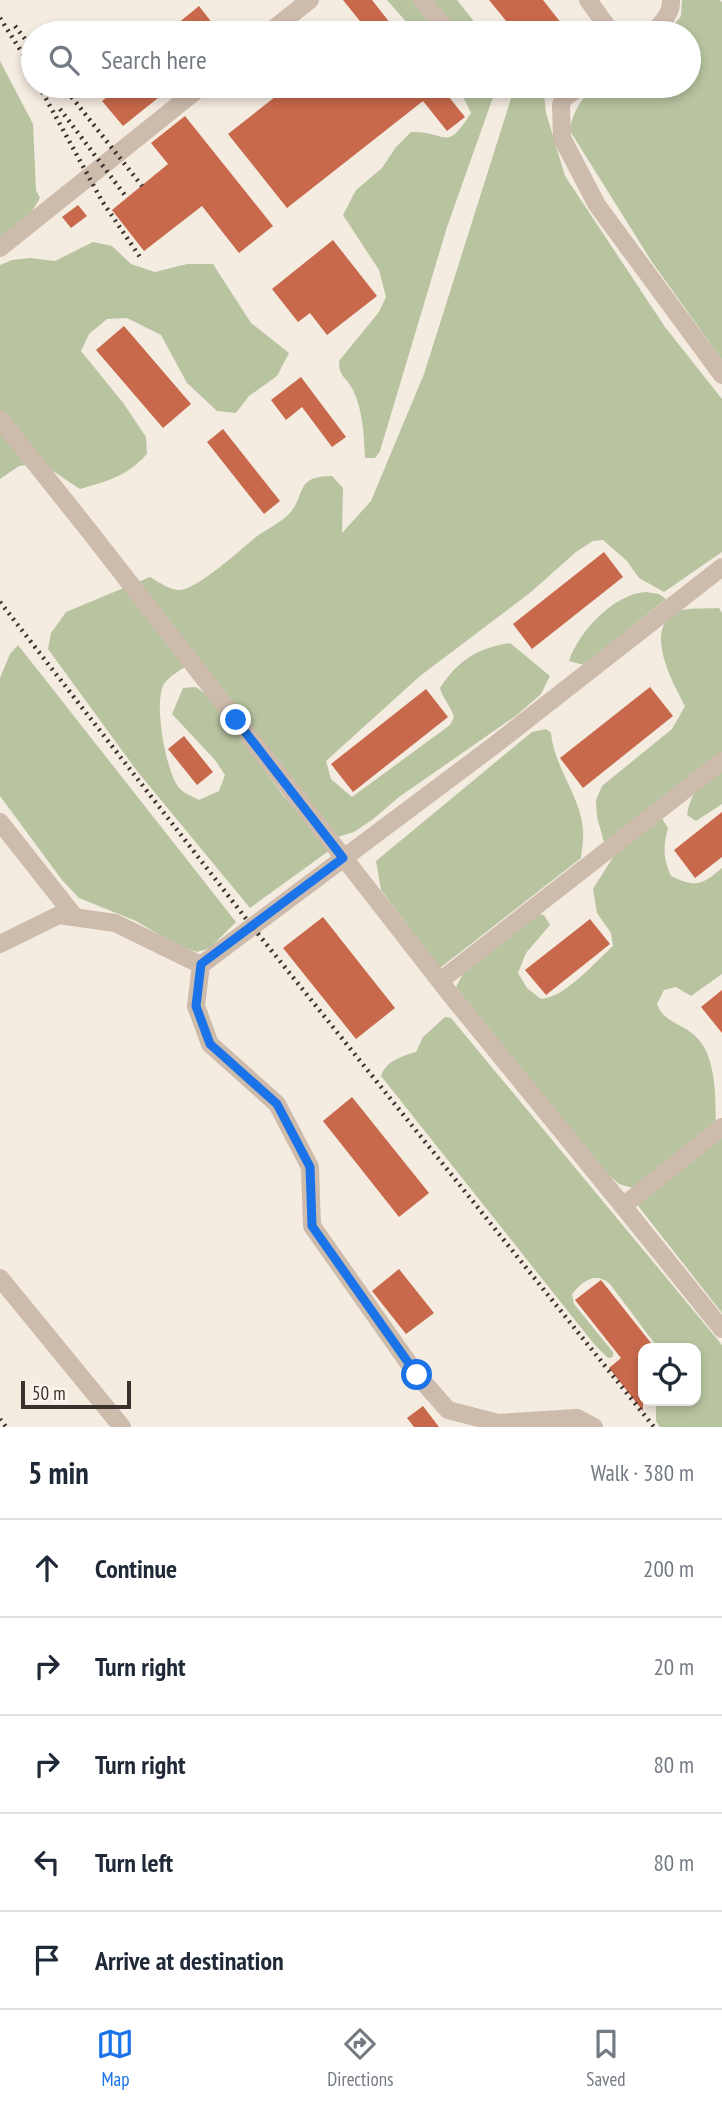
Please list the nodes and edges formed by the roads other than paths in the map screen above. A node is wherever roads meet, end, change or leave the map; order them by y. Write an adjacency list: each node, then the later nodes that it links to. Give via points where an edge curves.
1 (310, 0): 5 (street)
2 (422, 0): 6 (street)
3 (588, 0): 7 (street)
4 (671, 0): 8 (street)
5 (283, 21)
6 (439, 21)
7 (603, 21)
8 (664, 21)
9 (187, 98): 11 (street)
10 (564, 98): 12 (street, via 562,138 597,205)
11 (0, 248)
12 (722, 375)
13 (0, 419): 17 (street)
14 (722, 567): 17 (street)
15 (722, 761): 21 (street)
16 (0, 822): 18 (street)
17 (343, 858): 20 (street); 21 (street)
18 (75, 918): 19 (street, via 60,915); 20 (street, via 115,923)
19 (0, 944)
20 (201, 964): 27 (street, via 196,1006 210,1044 277,1104 310,1167 312,1226 417,1375 448,1410 498,1423 577,1418)
21 (440, 981): 23 (street)
22 (722, 1127): 23 (street)
23 (623, 1206): 25 (street)
24 (0, 1278): 26 (street)
25 (722, 1329)
26 (122, 1427)
27 (594, 1427)

